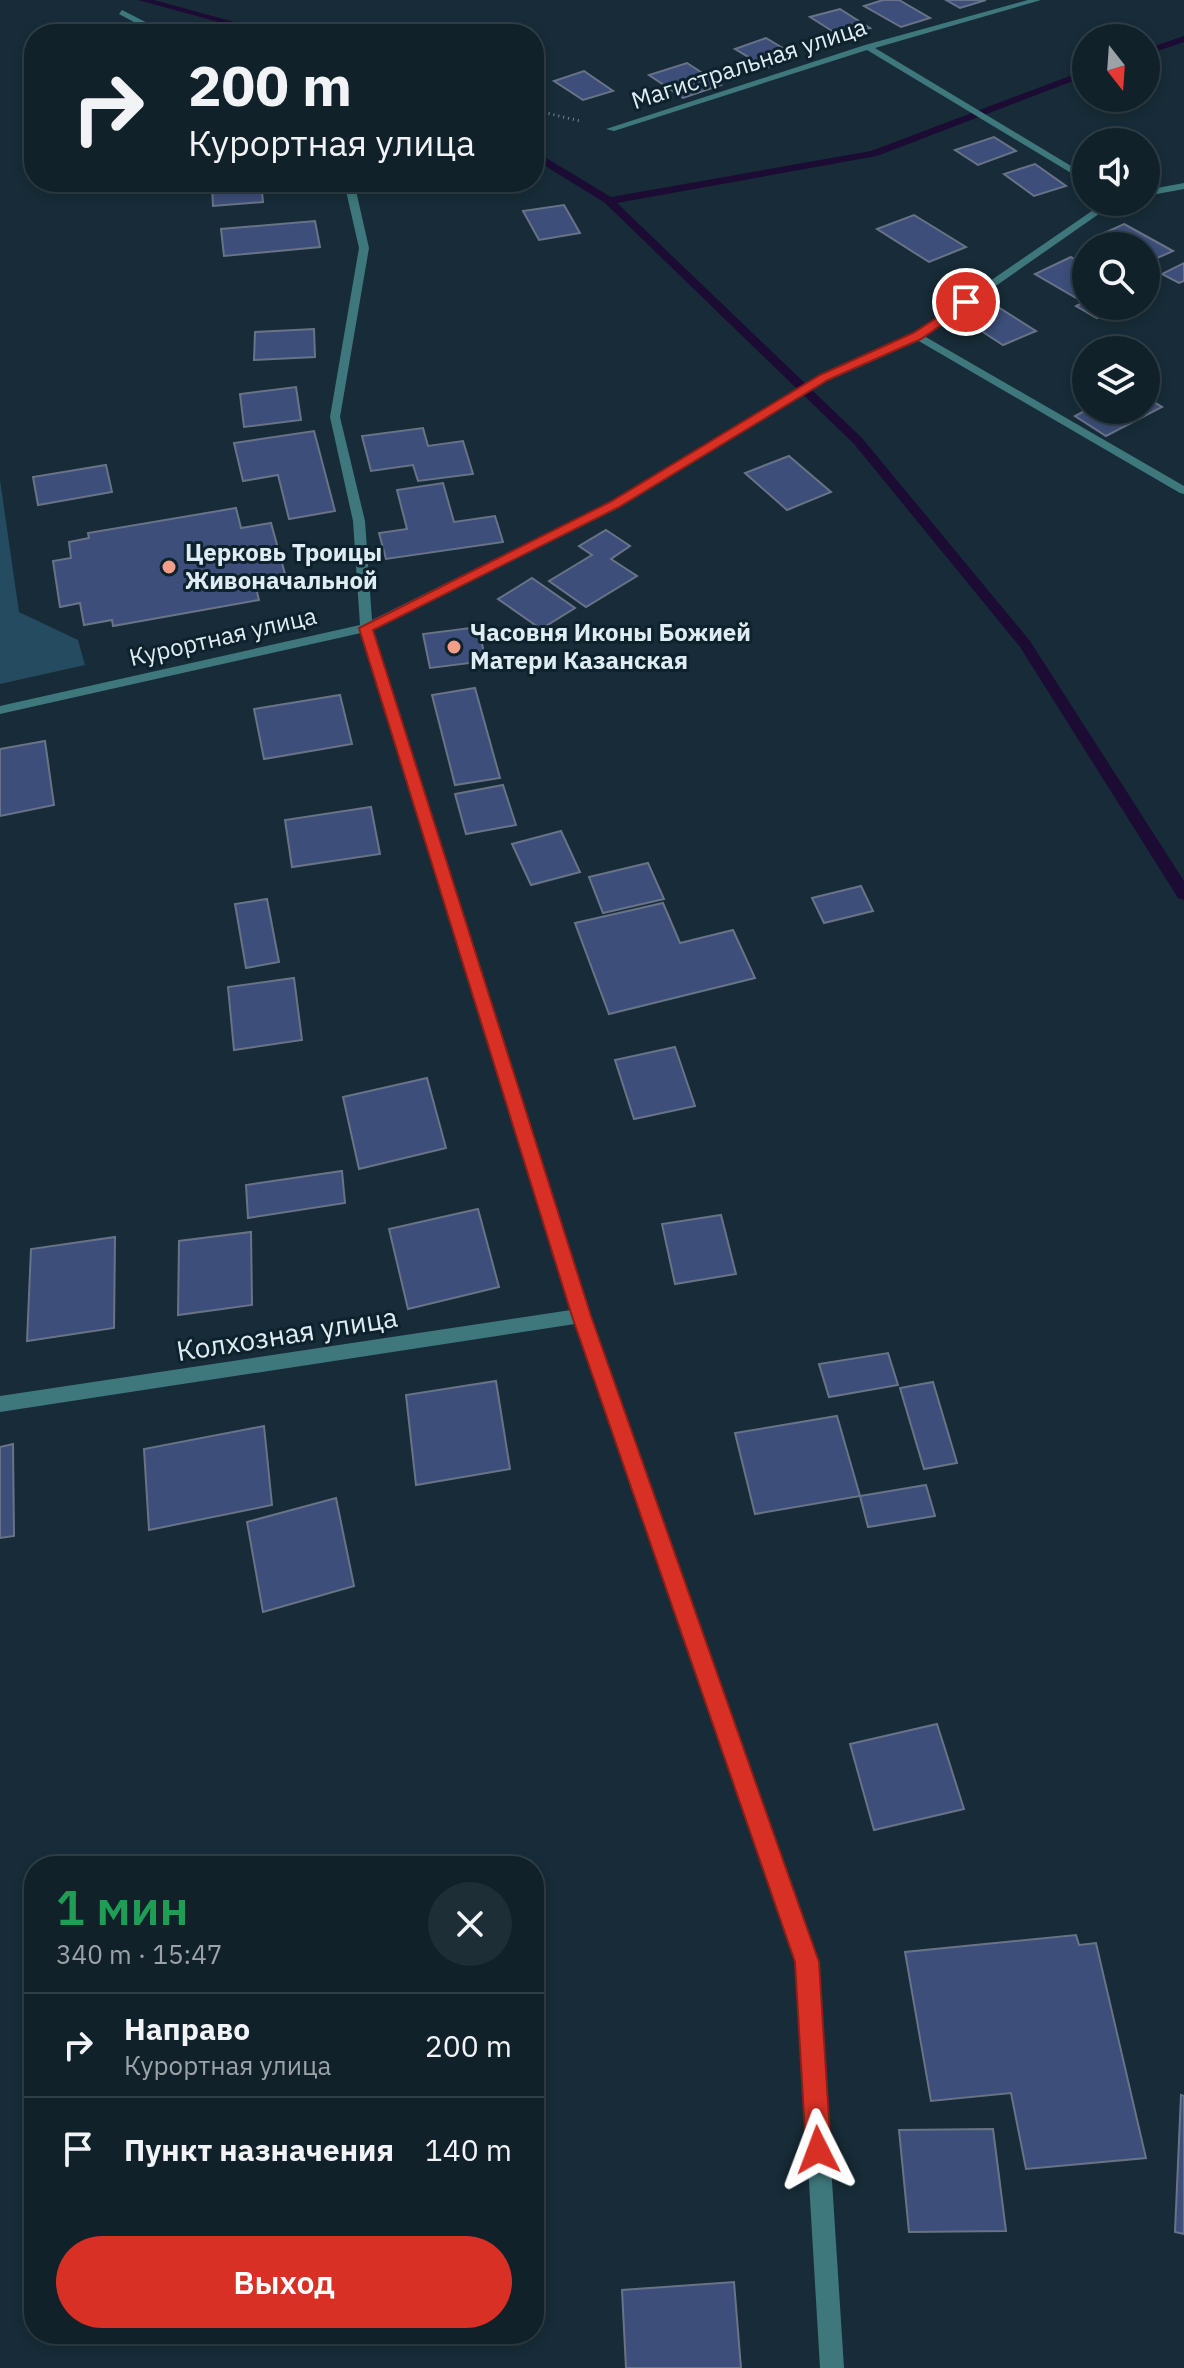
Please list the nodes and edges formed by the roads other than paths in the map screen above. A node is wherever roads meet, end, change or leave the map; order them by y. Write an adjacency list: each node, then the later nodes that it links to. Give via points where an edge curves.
1 (1037, 0): 4 (street, Магистральная улица)
2 (122, 12): 3 (street)
3 (144, 24)
4 (868, 47): 5 (street, Магистральная улица); 6 (street)
5 (611, 129)
6 (1072, 170)
7 (1184, 186): 8 (street)
8 (1160, 190)
9 (351, 192): 13 (street, via 364,248 335,417 359,521)
10 (1091, 216): 11 (street, Курортная улица)
11 (917, 336): 12 (street); 13 (street, Курортная улица, via 824,378 614,505)
12 (1184, 491)
13 (366, 628): 14 (street, Курортная улица); 15 (street)
14 (0, 710)
15 (581, 1316): 16 (street, Колхозная улица); 17 (street, via 807,1962)
16 (0, 1404)
17 (832, 2368)

